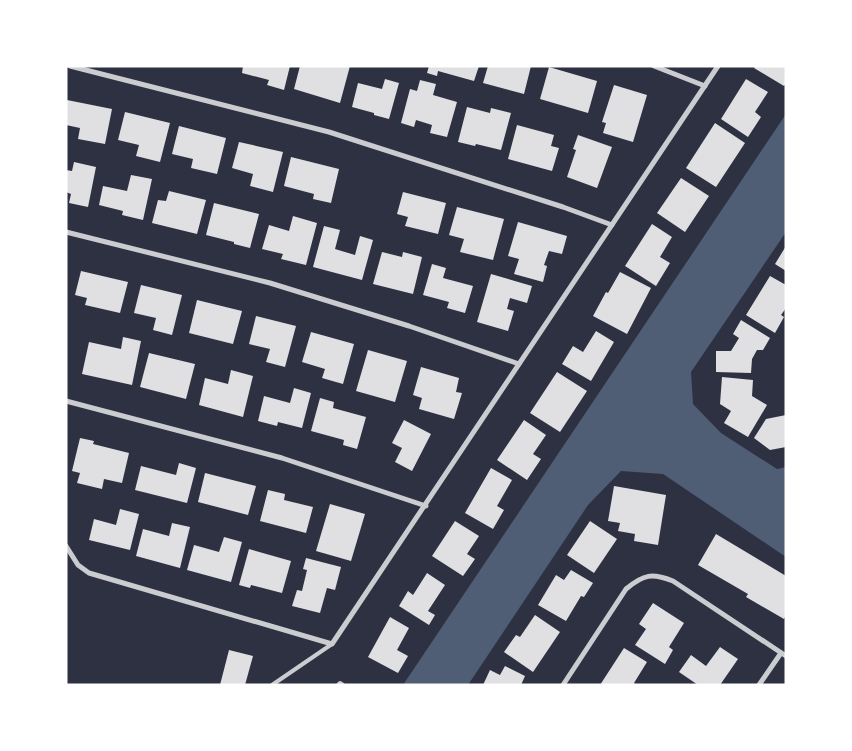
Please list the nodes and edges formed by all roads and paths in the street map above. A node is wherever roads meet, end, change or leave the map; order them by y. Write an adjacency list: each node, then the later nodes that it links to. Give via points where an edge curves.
1 (70, 66): 5 (street, via 329,132)
2 (654, 66): 4 (street)
3 (718, 66): 4 (street)
4 (705, 86): 5 (street)
5 (612, 225): 7 (street)
6 (66, 232): 7 (street, via 270,283)
7 (519, 364): 9 (street)
8 (66, 400): 9 (street, via 282,458)
9 (426, 506): 11 (street)
10 (66, 546): 11 (street, via 78,565 89,573)
11 (332, 644): 13 (lane)
12 (783, 654): 16 (street, via 674,582 650,575 626,589); 17 (street)
13 (272, 685)
14 (338, 685): 15 (lane)
15 (343, 685)
16 (562, 685)
17 (759, 685)

